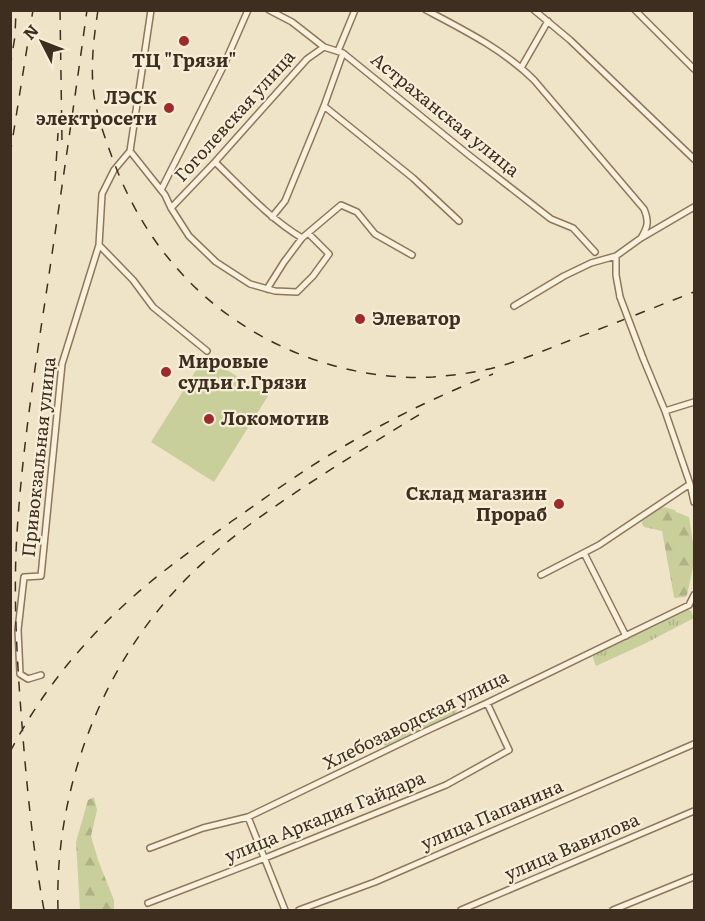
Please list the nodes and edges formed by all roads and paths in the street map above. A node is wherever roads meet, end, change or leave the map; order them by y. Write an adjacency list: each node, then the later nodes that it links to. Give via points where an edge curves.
1 (151, 10): 14 (street)
2 (248, 10): 17 (street)
3 (269, 10): 9 (street, Астраханская улица)
4 (355, 10): 10 (street)
5 (426, 10): 11 (street)
6 (534, 10): 8 (street)
7 (635, 10): 12 (street)
8 (548, 21): 11 (street); 15 (street)
9 (324, 47): 10 (street, Астраханская улица); 16 (street, Гоголевская улица, via 307,59)
10 (340, 52): 13 (street); 28 (street, Астраханская улица, via 551,219 573,228)
11 (521, 68): 21 (street, via 634,196)
12 (694, 69)
13 (324, 106): 20 (street, via 285,201); 22 (street)
14 (130, 151): 17 (street); 27 (street, Привокзальная улица, via 114,170 102,194)
15 (694, 159)
16 (215, 162): 19 (street, Гоголевская улица); 20 (street)
17 (161, 190): 19 (street)
18 (694, 207): 23 (street)
19 (171, 208): 31 (street, via 189,236 216,262 250,284)
20 (272, 217): 25 (street)
21 (647, 217): 23 (street); 26 (street, via 647,229)
22 (459, 221)
23 (664, 225): 26 (street)
24 (308, 234): 25 (street); 29 (street, via 340,205 357,212 375,234); 31 (street, via 329,254 313,276 297,292)
25 (302, 238): 31 (street)
26 (641, 238): 30 (street)
27 (99, 245): 33 (street, via 153,307); 44 (street, Привокзальная улица, via 62,364 41,576 24,577 18,630 20,674 28,679)
28 (595, 252)
29 (412, 255)
30 (616, 256): 32 (street, via 564,276); 35 (street, bridge, via 620,297)
31 (267, 289)
32 (514, 306)
33 (207, 351)
34 (694, 402): 35 (street)
35 (665, 411): 36 (street)
36 (692, 489): 37 (street); 38 (street)
37 (694, 502)
38 (584, 553): 39 (street); 43 (street)
39 (541, 576)
40 (694, 595): 41 (street)
41 (689, 605): 42 (street); 43 (street, Хлебозаводская улица)
42 (694, 612)
43 (626, 636): 45 (street, Хлебозаводская улица)
44 (41, 675)
45 (487, 703): 48 (street, Хлебозаводская улица); 50 (street, улица Аркадия Гайдара, via 509,750 446,785)
46 (694, 744): 54 (street, улица Папанина, via 375,882)
47 (694, 811): 55 (street, улица Вавилова)
48 (248, 817): 49 (street, Хлебозаводская улица, via 203,828); 50 (street)
49 (150, 848)
50 (265, 858): 52 (street, улица Аркадия Гайдара); 53 (street)
51 (694, 876): 56 (street)
52 (148, 903)
53 (285, 910)
54 (299, 910)
55 (460, 910)
56 (613, 910)

